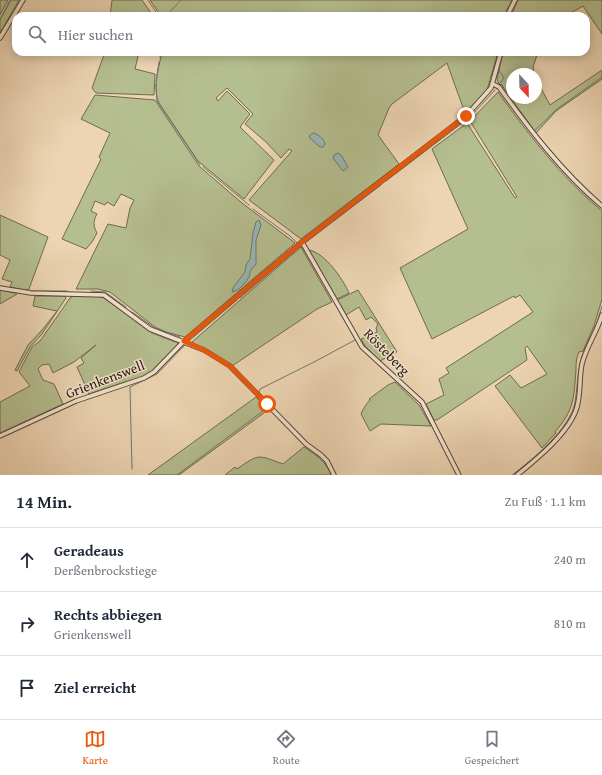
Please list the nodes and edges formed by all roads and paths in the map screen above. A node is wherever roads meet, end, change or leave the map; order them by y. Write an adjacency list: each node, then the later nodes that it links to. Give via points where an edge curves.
1 (23, 0): 3 (street)
2 (516, 0): 4 (street)
3 (16, 12)
4 (509, 12)
5 (12, 18): 6 (street)
6 (0, 38)
7 (500, 56): 8 (street, Grienkenswell)
8 (493, 84): 9 (street, via 499,87 561,167); 10 (street, Grienkenswell, via 466,116)
9 (602, 206)
10 (302, 242): 13 (street, Grienkenswell); 16 (street, Rösteberg, via 362,347 422,402)
11 (0, 288): 13 (street, via 31,294 104,295 150,329)
12 (602, 315): 17 (street, via 582,363 579,398 573,417 539,458)
13 (184, 341): 14 (street, Grienkenswell, via 159,368 146,377 76,401); 15 (street, via 230,366 306,444 327,461)
14 (0, 436)
15 (334, 475)
16 (459, 475)
17 (517, 475)

